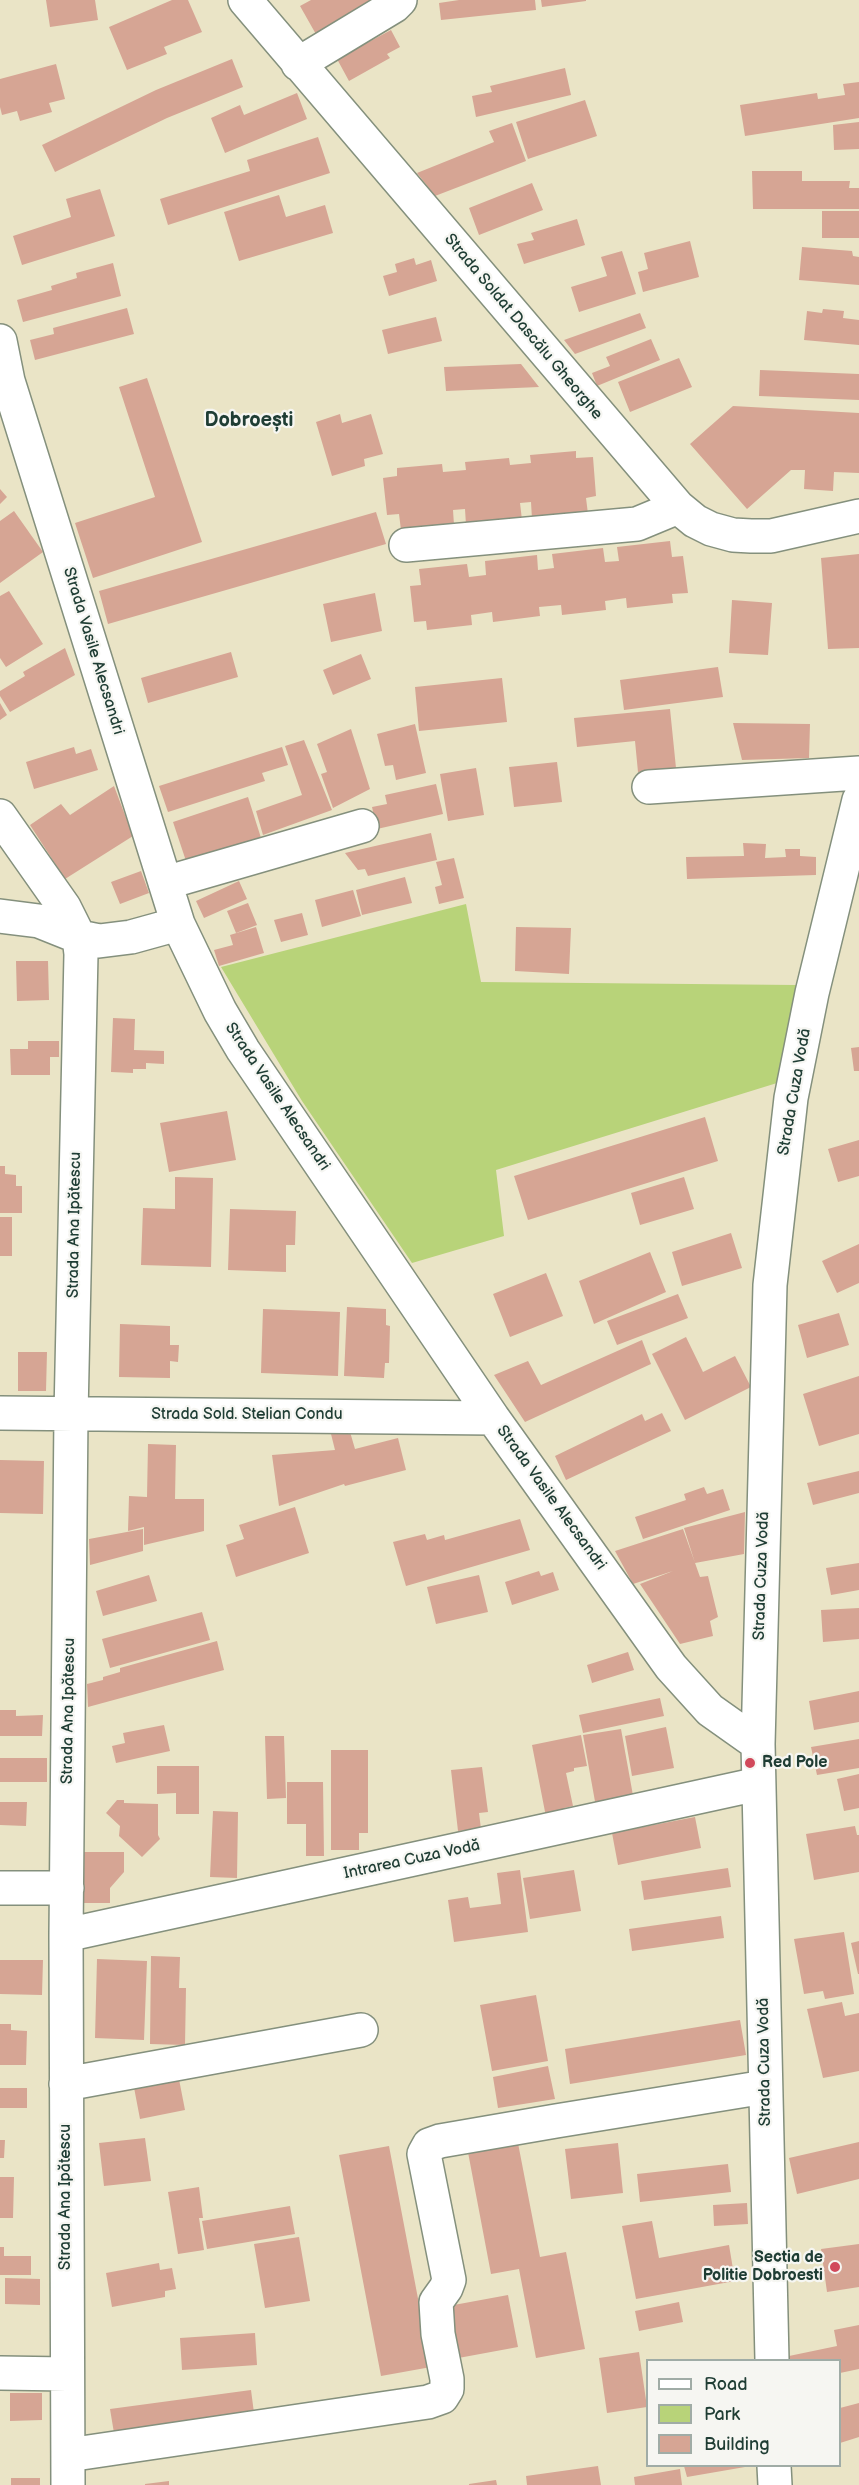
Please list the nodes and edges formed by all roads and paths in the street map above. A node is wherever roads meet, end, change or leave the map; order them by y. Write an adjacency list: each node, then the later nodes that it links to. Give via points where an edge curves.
1 (245, 0): 3 (street, Strada Soldat Dascălu Gheorghe)
2 (400, 0): 3 (street)
3 (298, 64): 5 (street, Strada Soldat Dascălu Gheorghe)
4 (0, 341): 13 (street, Strada Vasile Alecsandri, via 8,381)
5 (678, 507): 6 (street, Strada Soldat Dascălu Gheorghe, via 711,529 751,536 771,536); 7 (street, via 637,524)
6 (859, 516)
7 (406, 545)
8 (859, 773): 9 (street)
9 (649, 787)
10 (859, 800): 20 (street, Strada Cuza Vodă, via 791,1098 774,1236)
11 (0, 816): 16 (street, via 64,907)
12 (363, 826): 13 (street)
13 (165, 883): 15 (street, Strada Vasile Alecsandri)
14 (0, 916): 16 (street, via 39,921)
15 (178, 924): 16 (street, via 114,940); 19 (street, Strada Vasile Alecsandri, via 243,1050)
16 (80, 937): 18 (street, Strada Ana Ipătescu)
17 (0, 1413): 18 (street, Strada Sold. Stelian Condu)
18 (72, 1414): 19 (street, Strada Sold. Stelian Condu); 23 (street, Strada Ana Ipătescu)
19 (493, 1418): 20 (street, Strada Vasile Alecsandri, via 671,1667 710,1710)
20 (758, 1744): 21 (street, Strada Cuza Vodă)
21 (758, 1784): 24 (street, Intrarea Cuza Vodă); 27 (street, Strada Cuza Vodă)
22 (0, 1888): 23 (street)
23 (67, 1888): 24 (street, Strada Ana Ipătescu)
24 (66, 1935): 26 (street, Strada Ana Ipătescu)
25 (361, 2030): 26 (street)
26 (66, 2084): 30 (street, Strada Ana Ipătescu)
27 (765, 2087): 28 (street, Strada Cuza Vodă); 32 (street, via 429,2145 424,2154 448,2280 436,2302 447,2379 442,2397)
28 (772, 2359)
29 (0, 2373): 30 (street)
30 (67, 2374): 32 (street, Strada Ana Ipătescu)
31 (774, 2467): 33 (street)
32 (68, 2470)
33 (775, 2485)

